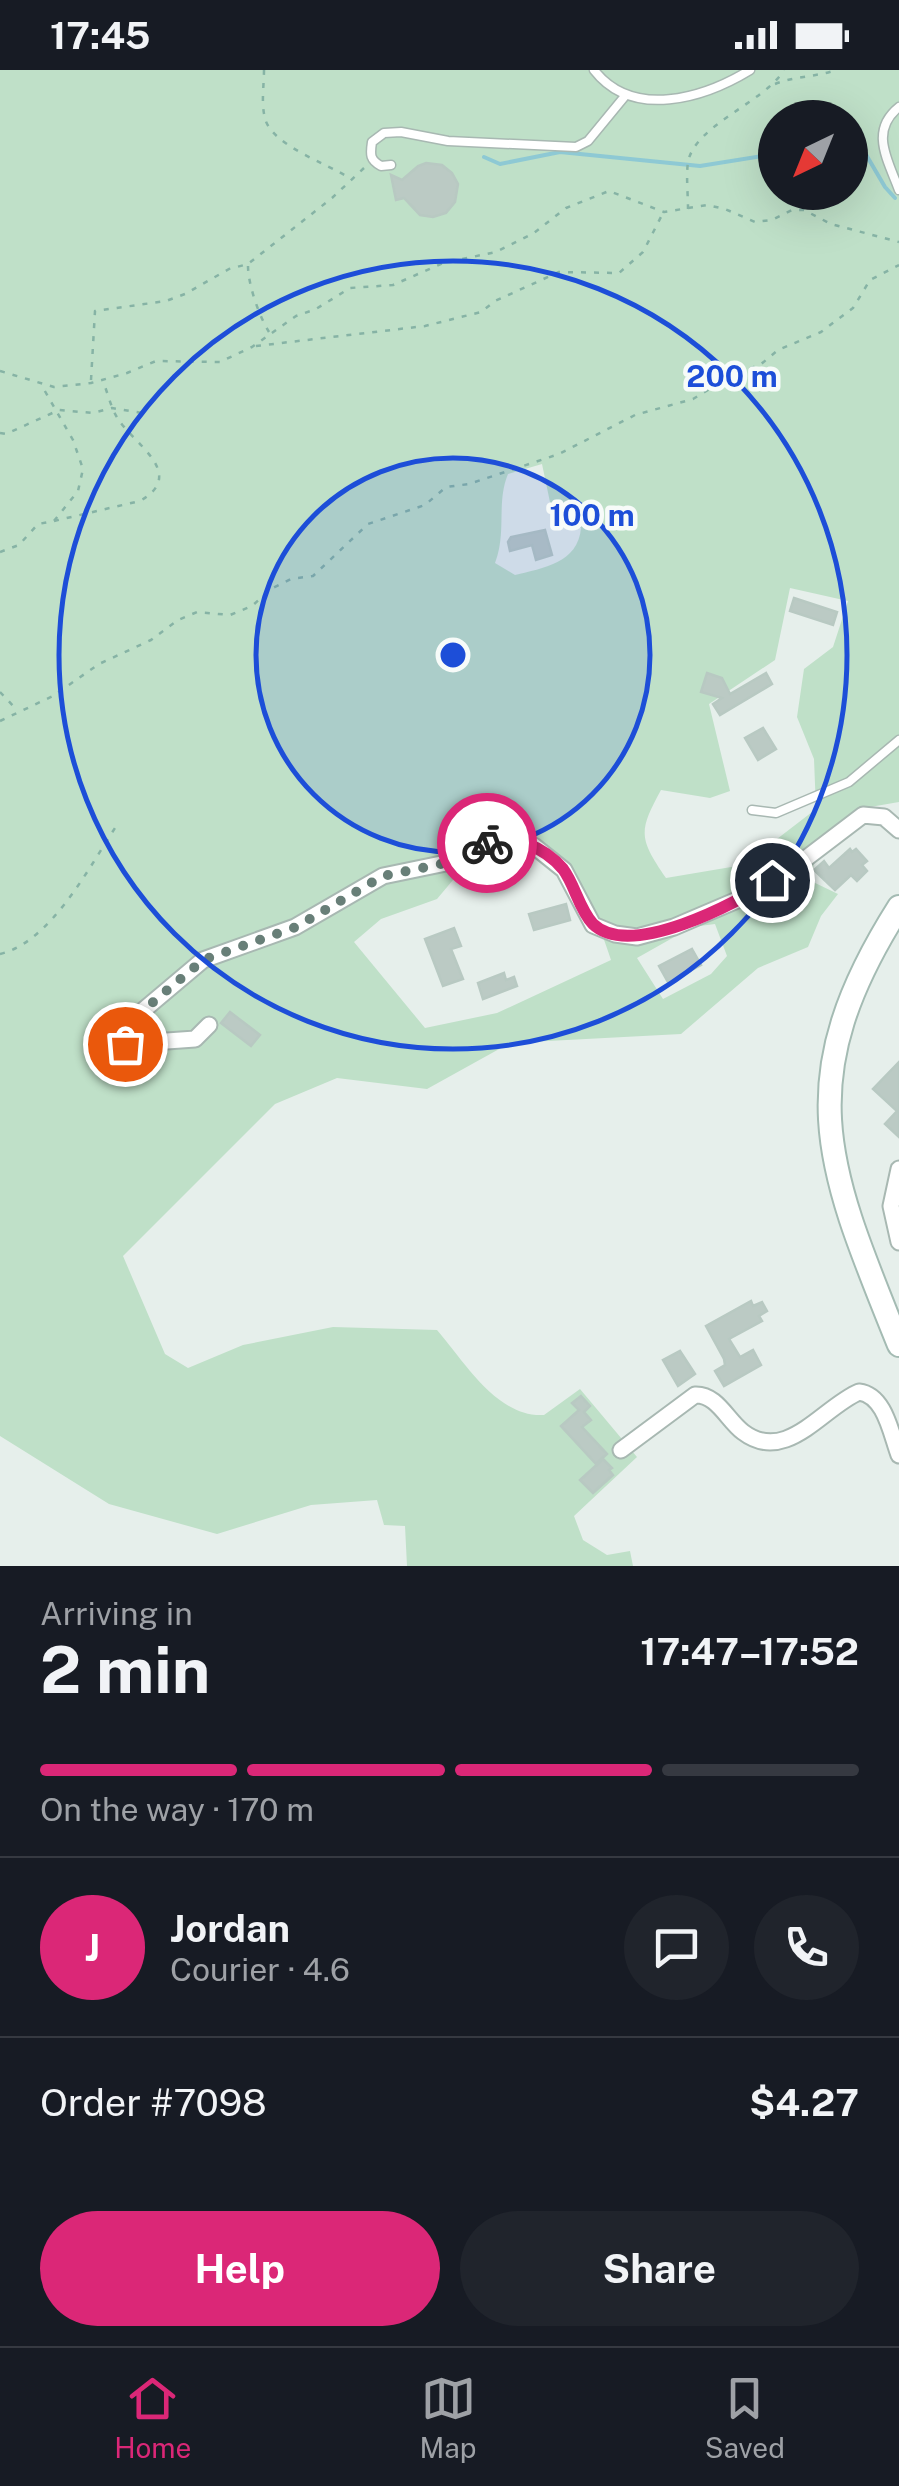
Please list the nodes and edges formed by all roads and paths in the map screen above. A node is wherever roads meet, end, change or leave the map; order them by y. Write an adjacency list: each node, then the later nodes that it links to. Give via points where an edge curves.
1 (264, 70): 11 (path, via 268,127 297,152)
2 (594, 70): 7 (lane)
3 (750, 70): 7 (lane, via 719,89 660,101)
4 (784, 70): 6 (path)
5 (836, 70): 6 (path)
6 (775, 84): 13 (path, via 711,130 688,158)
7 (625, 96): 9 (lane, via 576,147 384,133 372,142)
8 (899, 106): 12 (lane, via 880,132)
9 (373, 162): 10 (lane); 11 (path)
10 (391, 165)
11 (350, 178): 16 (path)
12 (899, 190)
13 (688, 209): 14 (path); 15 (path, via 724,208 755,222 804,210)
14 (664, 212): 18 (path, via 609,191 566,208 496,252 443,263 393,285 350,288); 19 (path, via 644,252 619,273 559,272 481,312 425,326)
15 (899, 242)
16 (248, 264): 18 (path, via 248,286); 23 (path, via 166,301 95,312)
17 (899, 265): 31 (path, via 870,280 853,308 821,332 693,399 635,415 559,454 446,487 425,505 368,524 313,576 291,579 230,615 197,612 178,620)
18 (270, 334): 19 (path)
19 (252, 347): 21 (path, via 220,362 156,360)
20 (0, 371): 22 (path)
21 (103, 380): 23 (path); 24 (path)
22 (41, 383): 23 (path); 25 (path)
23 (91, 383)
24 (112, 408): 25 (path); 26 (path); 28 (path, via 156,465 158,486 140,501)
25 (58, 410): 27 (path); 28 (path, via 83,469 78,491)
26 (148, 414)
27 (0, 433)
28 (54, 521): 29 (path, via 38,524)
29 (0, 552)
30 (0, 692): 31 (path)
31 (18, 711): 32 (path)
32 (0, 720)
33 (899, 740): 34 (lane, via 849,782 776,813)
34 (752, 810)
35 (117, 825): 38 (path, via 60,910 19,950)
36 (899, 830): 39 (street, via 884,817 863,815 749,895 637,936 594,924 564,870 534,846 492,841 446,863 383,876 296,927 203,960 127,1024 125,1044 196,1039)
37 (899, 907): 42 (main road, via 840,1024 829,1120 846,1210)
38 (0, 954)
39 (209, 1025)
40 (899, 1169): 41 (street, via 890,1206)
41 (899, 1242)
42 (899, 1344)
43 (621, 1450): 44 (street, via 696,1395 712,1399 746,1435 768,1443 792,1437 860,1392 878,1402)
44 (899, 1455)

